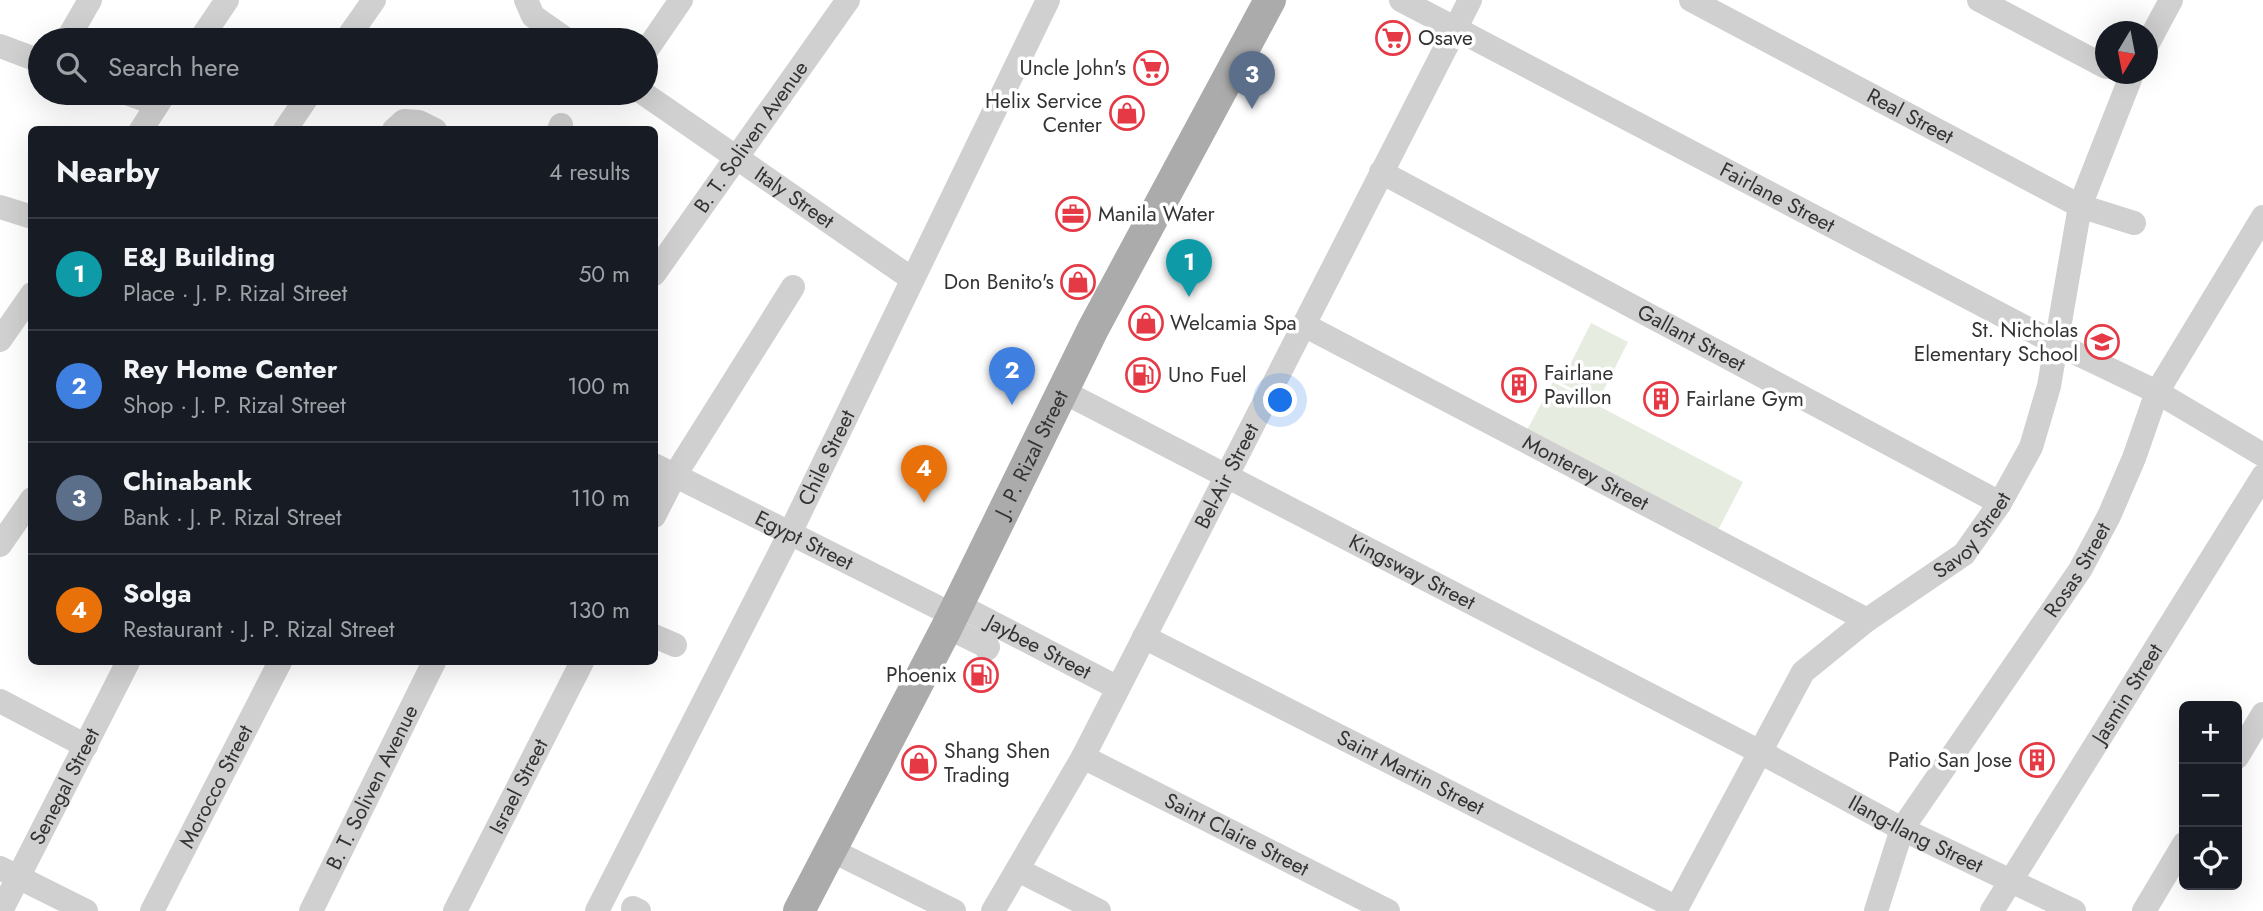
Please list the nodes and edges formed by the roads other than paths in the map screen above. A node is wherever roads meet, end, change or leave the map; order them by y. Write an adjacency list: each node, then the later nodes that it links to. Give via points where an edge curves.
1 (90, 0): 15 (street)
2 (227, 0): 16 (street)
3 (374, 0): 17 (street)
4 (681, 0): 20 (street)
5 (848, 0): 32 (street, B. T. Soliven Avenue)
6 (1048, 0): 40 (street, Chile Street)
7 (1401, 0): 19 (street, Fairlane Street)
8 (1470, 0): 19 (street, Bel-Air Street)
9 (1691, 0): 34 (street, Real Street)
10 (1979, 0): 23 (street)
11 (2171, 0): 14 (street)
12 (526, 1): 18 (street, via 533,16)
13 (1262, 3): 46 (main road, J. P. Rizal Street)
14 (2158, 23)
15 (74, 28)
16 (208, 28)
17 (354, 28)
18 (550, 28)
19 (1455, 28): 33 (street, Bel-Air Street); 45 (street, Fairlane Street)
20 (658, 34)
21 (0, 46): 22 (street)
22 (28, 56)
23 (2095, 62)
24 (2124, 84): 34 (street, Savoy Street)
25 (658, 103): 32 (street, Italy Street)
26 (157, 105): 29 (street)
27 (302, 105): 30 (street)
28 (399, 125): 31 (street, via 419,121)
29 (144, 126)
30 (288, 126)
31 (428, 126)
32 (737, 156): 39 (street, B. T. Soliven Avenue); 40 (street, Italy Street)
33 (1381, 172): 43 (street, Bel-Air Street); 53 (street, Gallant Street)
34 (2080, 205): 38 (street, Real Street); 45 (street, Savoy Street)
35 (0, 207): 36 (street)
36 (28, 216)
37 (2263, 218): 47 (street, Rosas Street)
38 (2134, 223)
39 (658, 268)
40 (912, 279): 55 (street, Chile Street)
41 (793, 287): 49 (street)
42 (28, 299): 44 (street)
43 (1304, 324): 50 (street, Bel-Air Street); 58 (street, Monterey Street)
44 (0, 340)
45 (2057, 344): 47 (street, Fairlane Street); 53 (street, Savoy Street, via 2034,440)
46 (1062, 391): 50 (street, Kingsway Street); 57 (main road, J. P. Rizal Street)
47 (2157, 392): 48 (street, Fairlane Street); 71 (street, Rosas Street, via 2109,516 2080,570)
48 (2263, 455)
49 (665, 470): 52 (street); 55 (street, Egypt Street)
50 (1226, 476): 59 (street, Bel-Air Street); 69 (street, Kingsway Street)
51 (2263, 476): 76 (street, Jasmin Street)
52 (658, 499)
53 (2000, 503): 58 (street, Savoy Street, via 1964,554)
54 (28, 505): 56 (street)
55 (790, 533): 57 (street, Egypt Street); 83 (street, Chile Street)
56 (0, 545)
57 (952, 615): 64 (street, Jaybee Street, via 991,640); 72 (main road, J. P. Rizal Street)
58 (1867, 620): 69 (street, Savoy Street, via 1803,672)
59 (1144, 637): 64 (street, Bel-Air Street); 77 (street, Saint Martin Street)
60 (126, 665): 67 (street, Senegal Street)
61 (277, 665): 80 (street, Morocco Street)
62 (432, 665): 81 (street, B. T. Soliven Avenue)
63 (580, 665): 82 (street, Israel Street)
64 (1118, 688): 70 (street, Bel-Air Street)
65 (0, 701): 67 (street)
66 (2263, 714): 68 (street)
67 (86, 746): 75 (street, Senegal Street)
68 (2242, 749)
69 (1762, 753): 71 (street, Ilang-Ilang Street); 77 (street, Savoy Street)
70 (1083, 757): 74 (street, Bel-Air Street); 88 (street, Saint Claire Street)
71 (1902, 829): 76 (street, Ilang-Ilang Street); 89 (street, Rosas Street)
72 (831, 850): 84 (main road, J. P. Rizal Street); 85 (street)
73 (2179, 852): 92 (street)
74 (1018, 870): 86 (street, Bel-Air Street); 87 (street)
75 (9, 872): 78 (street, Senegal Street); 79 (street)
76 (2012, 881): 90 (street, Jasmin Street); 91 (street, Ilang-Ilang Street)
77 (1676, 910)
78 (1, 911)
79 (86, 911)
80 (152, 911)
81 (311, 911)
82 (455, 911)
83 (597, 911)
84 (800, 911)
85 (954, 911)
86 (993, 911)
87 (1098, 911)
88 (1388, 911)
89 (1876, 911)
90 (1992, 911)
91 (2074, 911)
92 (2144, 911)

